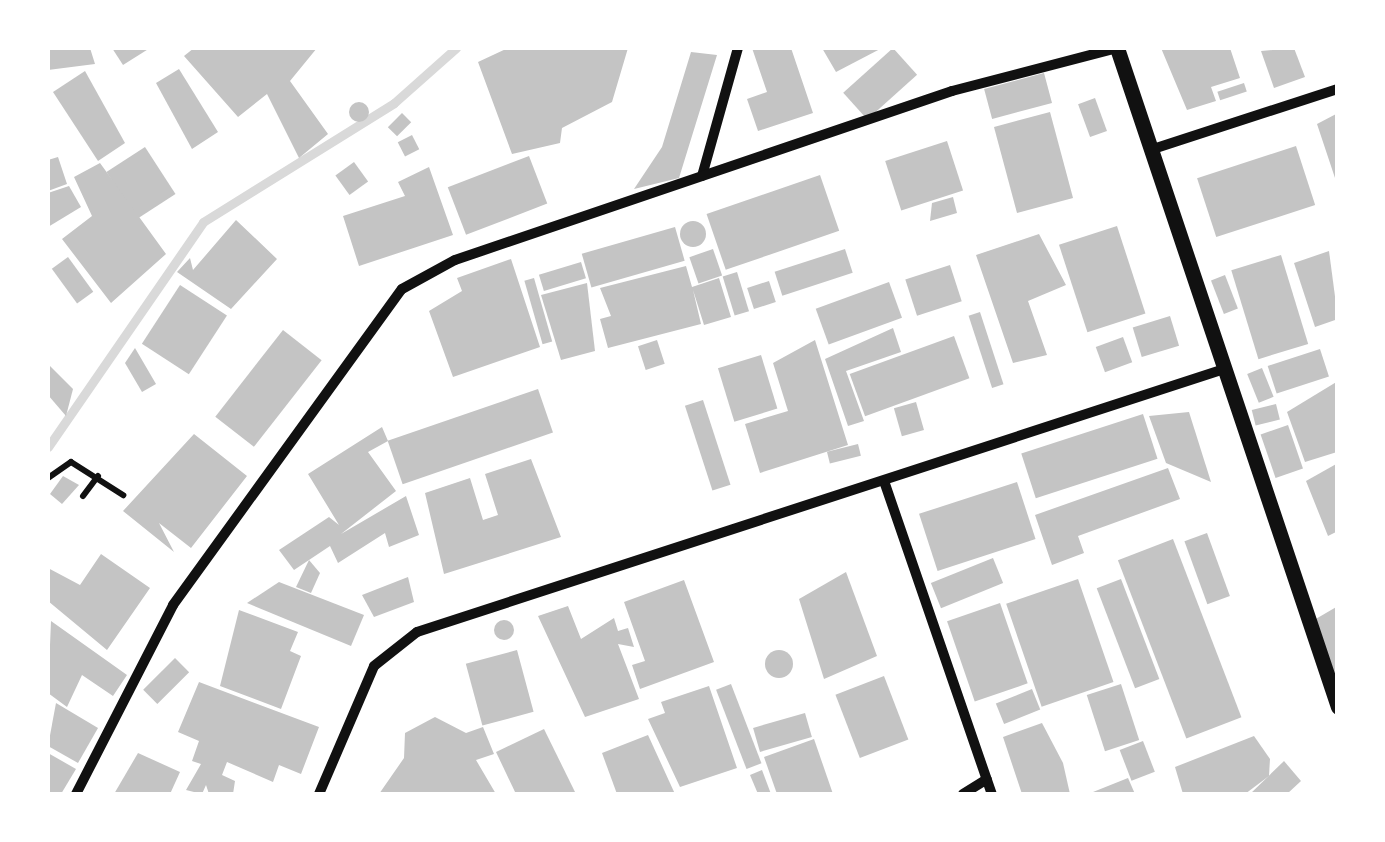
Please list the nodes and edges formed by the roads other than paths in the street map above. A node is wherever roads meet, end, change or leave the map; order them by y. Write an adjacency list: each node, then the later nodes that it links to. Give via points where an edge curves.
1 (738, 48): 5 (street)
2 (1117, 48): 4 (street); 5 (street, via 952,92)
3 (1338, 89): 4 (street)
4 (1150, 150): 6 (street)
5 (702, 176): 14 (street, via 455,260 402,289 173,605)
6 (1224, 369): 9 (street); 12 (street)
7 (98, 476): 8 (lane, via 71,462); 10 (lane); 11 (lane)
8 (48, 478)
9 (884, 481): 13 (street); 15 (street, via 390,645)
10 (123, 495)
11 (83, 496)
12 (1338, 707)
13 (987, 779): 16 (street); 17 (street)
14 (76, 794)
15 (319, 794)
16 (964, 794)
17 (992, 794)

